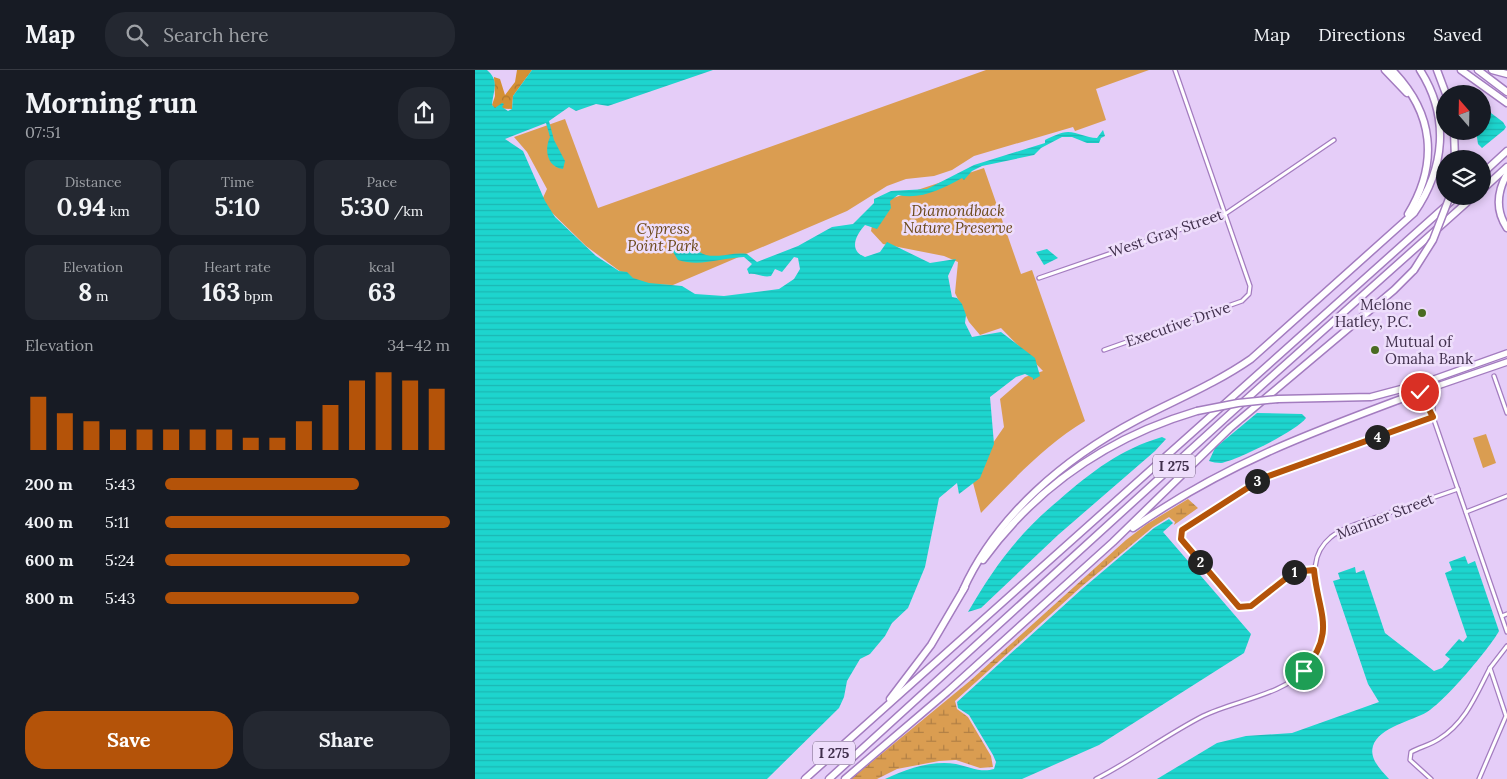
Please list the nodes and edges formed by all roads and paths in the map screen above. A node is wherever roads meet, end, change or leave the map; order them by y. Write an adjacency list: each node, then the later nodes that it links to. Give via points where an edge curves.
1 (1175, 70): 23 (street)
2 (1385, 70): 13 (highway, via 1406,91)
3 (1392, 70): 13 (highway, via 1415,97)
4 (1420, 70): 24 (highway, via 1437,108 1441,147 1432,184 1414,213)
5 (1437, 70): 10 (highway)
6 (1461, 70): 12 (highway)
7 (1478, 70): 11 (highway)
8 (1492, 70): 9 (highway)
9 (1507, 74)
10 (1443, 85)
11 (1507, 92)
12 (1507, 103)
13 (1426, 130): 24 (highway, via 1429,148 1426,175)
14 (1334, 140): 23 (street, West Gray Street)
15 (1507, 151): 16 (highway)
16 (1491, 166)
17 (1507, 167): 19 (highway)
18 (1507, 174): 25 (highway, via 1498,199)
19 (1491, 182)
20 (1447, 205): 41 (highway, bridge, via 1433,240 1414,270 1231,428)
21 (1447, 205): 49 (highway, I 275)
22 (1464, 205): 51 (highway, I 275)
23 (1225, 214): 26 (street, West Gray Street); 27 (street, Executive Drive, via 1250,286 1249,294 1242,301)
24 (1404, 221): 43 (highway, via 1251,359 1127,426 1057,473 1024,502 998,532)
25 (1507, 228)
26 (1039, 278)
27 (1104, 350)
28 (1507, 353): 31 (main road)
29 (1507, 362): 32 (main road)
30 (1494, 376): 35 (street)
31 (1420, 384): 32 (street); 33 (street); 43 (highway, bridge, via 1371,397 1238,402 1197,411 1134,434 1092,456 1037,498 1006,531)
32 (1428, 390): 33 (main road); 37 (street, via 1434,407)
33 (1420, 392): 37 (street); 41 (highway, via 1303,435 1242,462 1178,498)
34 (1507, 395): 35 (street)
35 (1501, 397): 36 (street)
36 (1507, 413)
37 (1433, 417): 38 (street); 42 (street, via 1263,478 1187,526 1181,534 1183,541 1239,607 1251,606 1294,572)
38 (1458, 489): 40 (street); 42 (street, Mariner Street, via 1339,531 1320,551)
39 (1507, 496): 40 (street)
40 (1466, 512): 45 (street)
41 (1113, 542): 52 (highway)
42 (1314, 570): 53 (street, via 1324,628 1316,654 1304,671 1275,688 1203,716)
43 (963, 590): 49 (highway, via 913,671)
44 (1507, 614): 45 (street)
45 (1502, 616): 46 (street)
46 (1507, 632)
47 (1507, 646): 48 (street)
48 (1490, 668): 54 (street, via 1462,720 1440,739 1411,752 1410,760); 55 (street, via 1506,716)
49 (863, 728): 50 (highway, I 275)
50 (805, 779)
51 (829, 779)
52 (845, 779)
53 (1095, 779)
54 (1431, 779)
55 (1479, 779)

